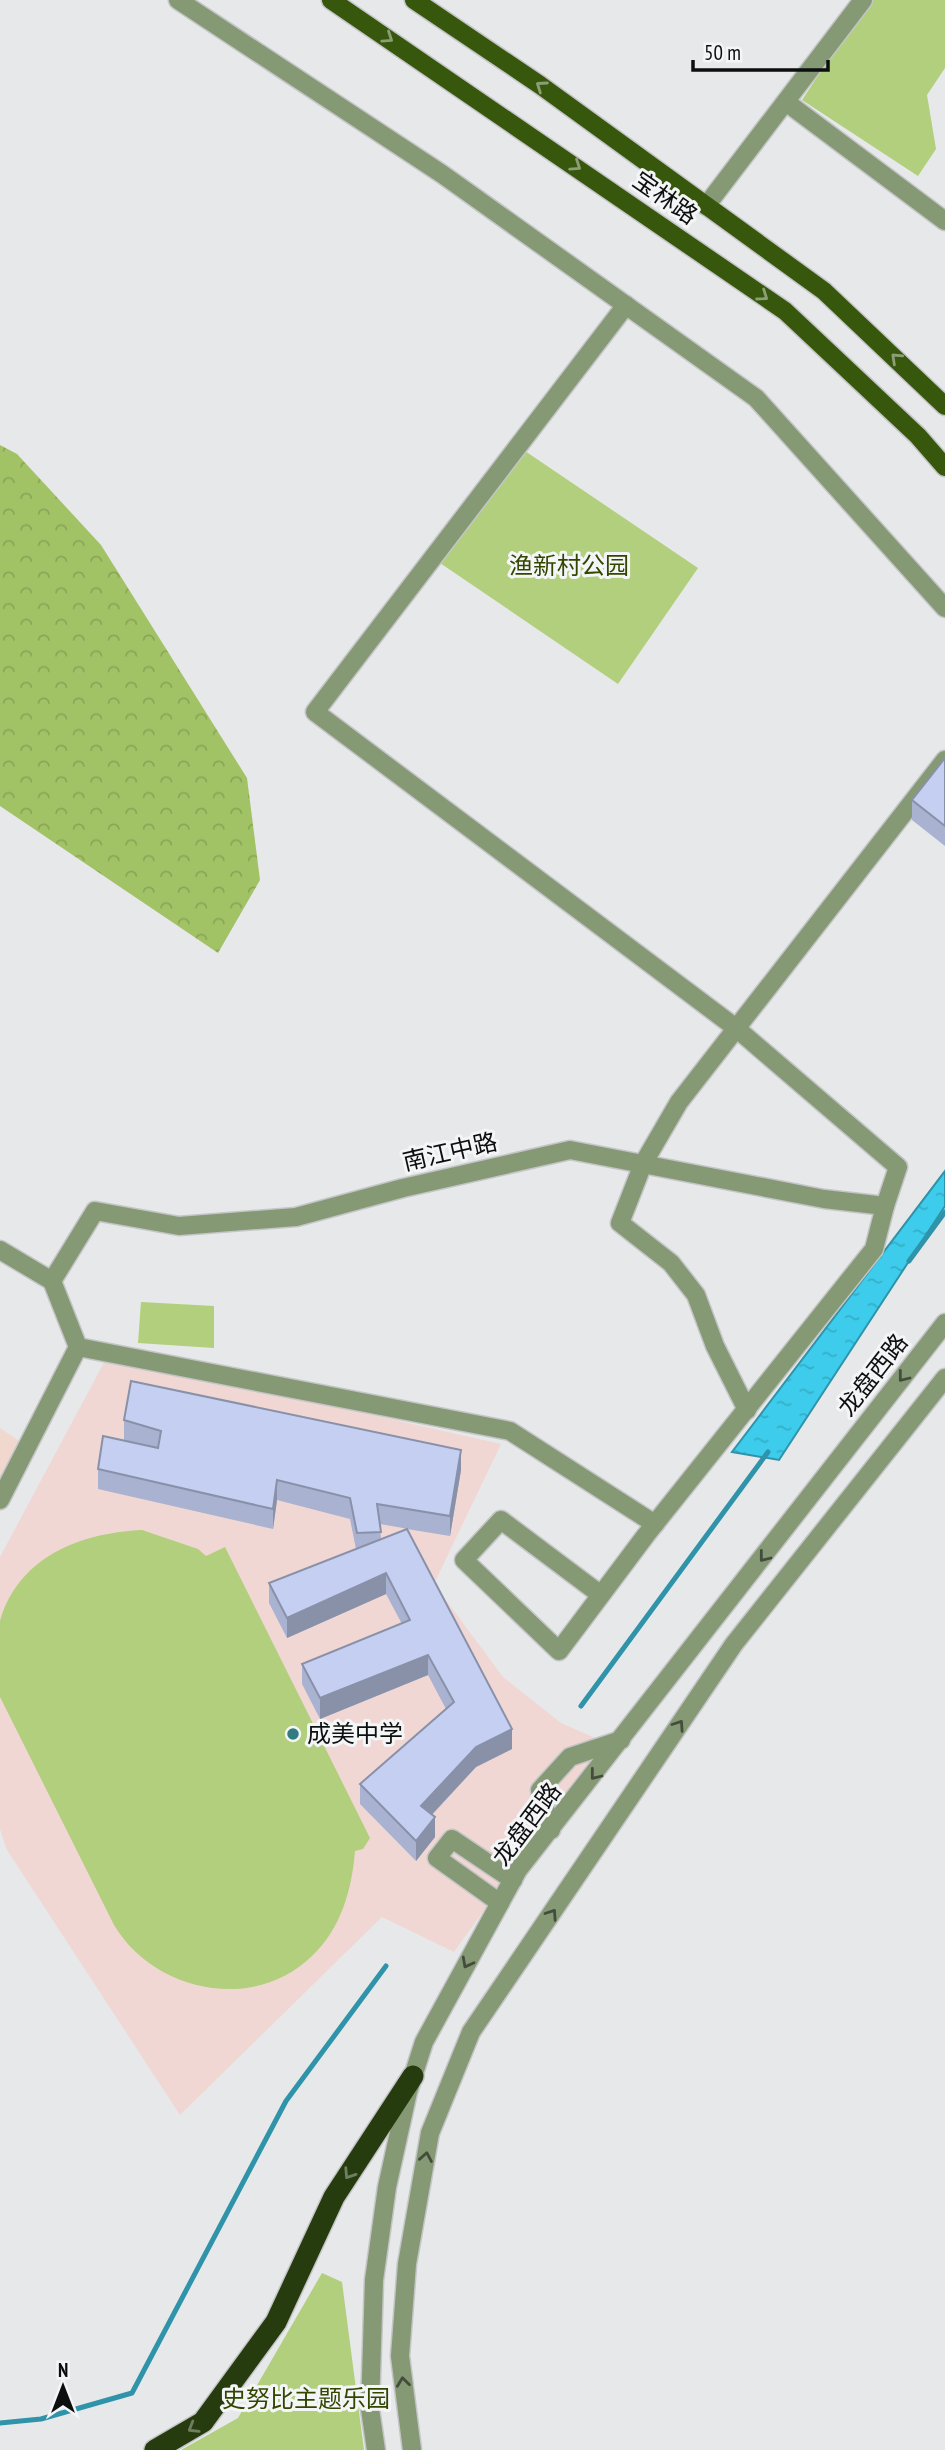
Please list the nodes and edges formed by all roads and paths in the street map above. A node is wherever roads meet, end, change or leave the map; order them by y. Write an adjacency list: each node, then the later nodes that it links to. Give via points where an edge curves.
1 (178, 0): 8 (street, via 442,174)
2 (331, 0): 10 (main road, 宝林路, one-way to 10, via 785,310)
3 (414, 0): 6 (main road, 宝林路, one-way to 3)
4 (863, 0): 5 (street)
5 (786, 102): 6 (street); 7 (street)
6 (706, 206): 9 (main road, 宝林路, one-way to 6, via 824,291)
7 (945, 221)
8 (626, 306): 11 (street, via 756,398); 13 (street, via 315,712)
9 (945, 406)
10 (945, 467)
11 (945, 608)
12 (945, 760): 13 (street)
13 (736, 1028): 14 (street, via 679,1102); 15 (street, via 898,1167)
14 (643, 1164): 15 (street, 南江中路, via 824,1199); 17 (street, 南江中路, via 570,1150 296,1217 179,1226 94,1211); 21 (street, via 620,1223 671,1263 696,1295)
15 (885, 1206): 21 (street, via 874,1249)
16 (0, 1251): 17 (street)
17 (52, 1280): 19 (street)
18 (945, 1323): 25 (street, 龙盘西路, one-way to 25)
19 (78, 1347): 22 (street); 23 (street, via 510,1431)
20 (945, 1378): 32 (street, one-way to 20, via 400,2356 407,2264 430,2133 471,2032 734,1644)
21 (747, 1410): 23 (street)
22 (0, 1500)
23 (655, 1524): 24 (street)
24 (601, 1595): 24 (street, via 559,1651 464,1560 501,1520)
25 (621, 1741): 26 (street, 龙盘西路, one-way to 26); 26 (street, via 570,1757 540,1790)
26 (551, 1830): 27 (street, 龙盘西路)
27 (513, 1880): 28 (street, 龙盘西路); 28 (street, via 452,1839 437,1858)
28 (500, 1903): 29 (street, 龙盘西路, one-way to 29, via 424,2042)
29 (413, 2076): 30 (highway, one-way to 30, via 334,2197 276,2322 203,2422); 31 (street, 龙盘西路, via 387,2187 374,2280 370,2409)
30 (155, 2450)
31 (376, 2450)
32 (412, 2450)

